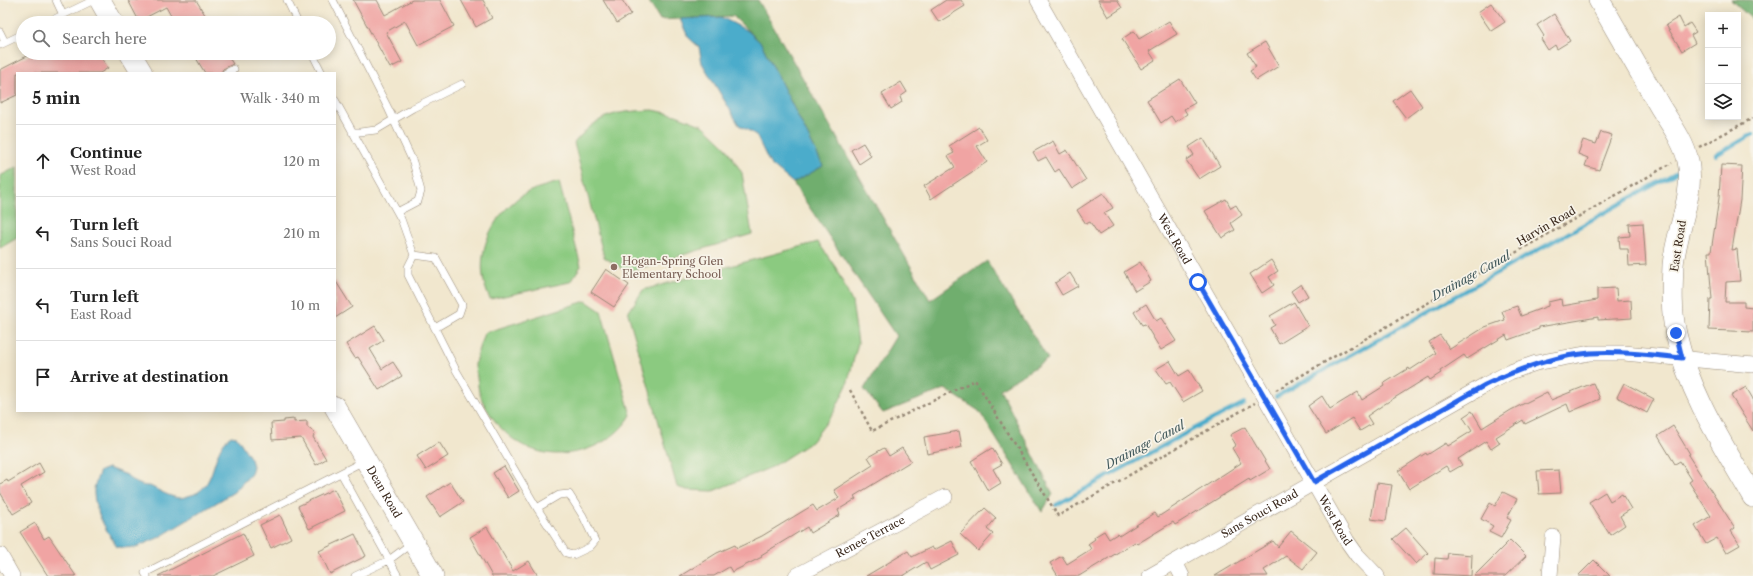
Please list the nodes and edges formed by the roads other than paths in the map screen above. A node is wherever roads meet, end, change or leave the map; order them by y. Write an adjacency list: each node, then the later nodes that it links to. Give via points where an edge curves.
1 (56, 0): 8 (lane)
2 (94, 0): 8 (lane)
3 (100, 0): 9 (street)
4 (287, 0): 10 (lane)
5 (333, 0): 22 (lane)
6 (1038, 0): 32 (street, West Road)
7 (1599, 0): 27 (street, East Road, via 1673,127 1686,154 1690,170 1688,194 1677,240 1672,287 1676,333)
8 (63, 15)
9 (109, 16)
10 (295, 16)
11 (0, 32): 13 (lane)
12 (16, 38): 13 (lane)
13 (3, 44)
14 (134, 60): 17 (street)
15 (316, 60): 19 (lane)
16 (234, 69): 18 (lane)
17 (141, 72)
18 (228, 72)
19 (322, 72)
20 (462, 84): 22 (lane)
21 (336, 102): 23 (lane)
22 (392, 119): 23 (lane, via 376,130); 24 (lane, via 413,162 421,191 418,201)
23 (352, 132): 24 (lane)
24 (397, 212): 25 (lane)
25 (414, 255): 26 (lane, via 408,267 408,275); 26 (lane, via 436,258 462,305 459,314)
26 (435, 328): 35 (lane, via 456,370)
27 (1682, 358): 28 (street, Sans Souci Road); 32 (street, Sans Souci Road, via 1590,353 1536,363 1510,372 1485,385); 34 (street, East Road, via 1706,415)
28 (1753, 365)
29 (336, 409): 30 (street, Dean Road)
30 (367, 460): 31 (lane); 37 (street, Dean Road)
31 (341, 473): 39 (lane); 42 (lane, via 145,573)
32 (1314, 482): 40 (street, Sans Souci Road); 49 (street, West Road, via 1357,555)
33 (945, 497): 46 (street, Renee Terrace)
34 (1753, 497)
35 (537, 508): 35 (lane, via 566,552 573,555 595,542 569,494 559,495)
36 (1554, 537): 50 (street)
37 (413, 541): 39 (lane); 45 (street, Dean Road)
38 (0, 555): 41 (street)
39 (389, 560): 43 (lane); 44 (lane)
40 (1174, 562): 47 (street, Sans Souci Road); 48 (street)
41 (12, 576)
42 (147, 576)
43 (355, 576)
44 (398, 576)
45 (433, 576)
46 (796, 576)
47 (1150, 576)
48 (1182, 576)
49 (1377, 576)
50 (1550, 576)

